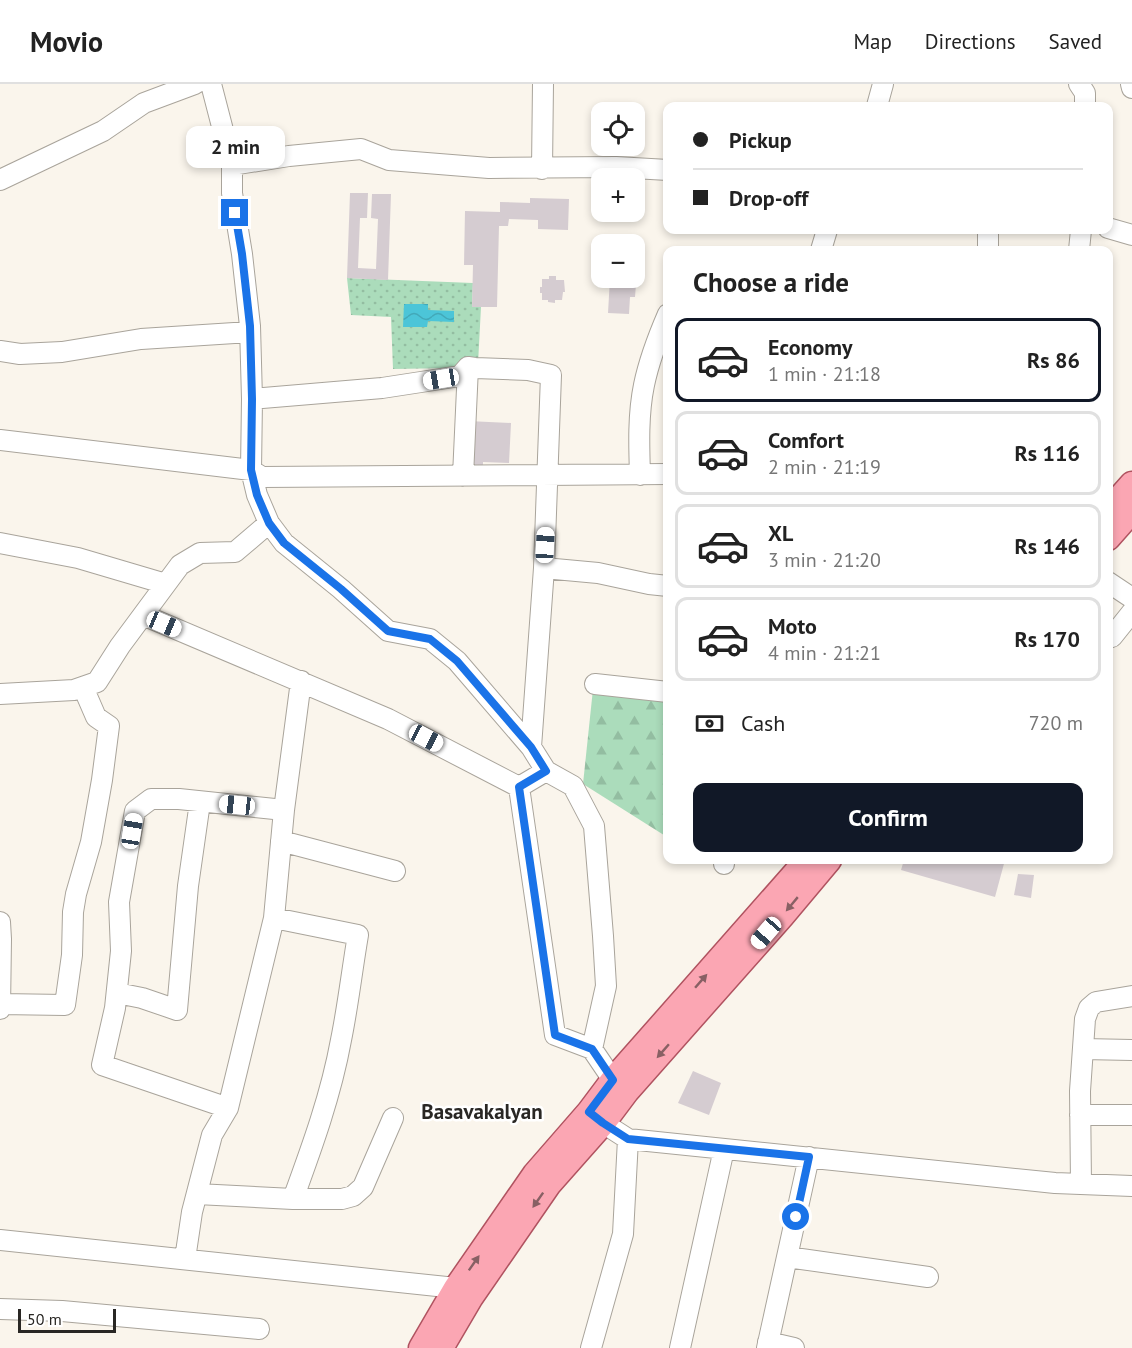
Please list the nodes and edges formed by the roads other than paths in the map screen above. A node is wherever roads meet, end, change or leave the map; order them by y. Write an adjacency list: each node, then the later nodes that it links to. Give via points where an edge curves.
1 (195, 84): 11 (street, via 144,103 103,131)
2 (212, 84): 8 (street)
3 (543, 84): 9 (street)
4 (883, 84): 6 (street)
5 (1079, 84): 7 (street, via 1085,93)
6 (878, 102)
7 (1084, 102)
8 (232, 165): 9 (street, via 361,149 389,160); 15 (street, via 232,193)
9 (542, 169): 10 (street)
10 (663, 170)
11 (0, 180)
12 (1113, 229): 13 (street)
13 (1132, 235)
14 (663, 326): 22 (street, via 652,354 640,409)
15 (250, 332): 16 (street, via 141,339 62,352); 18 (street)
16 (0, 351)
17 (468, 367): 18 (street, via 460,376 393,387); 23 (street); 24 (street, via 551,375)
18 (252, 399): 20 (street)
19 (0, 441): 20 (street)
20 (251, 470): 23 (street, via 262,477); 28 (street)
21 (663, 474): 22 (street)
22 (639, 475): 24 (street)
23 (463, 476): 24 (street)
24 (548, 476): 31 (street)
25 (1132, 484): 26 (main road)
26 (1113, 505)
27 (1132, 511): 29 (main road)
28 (269, 523): 32 (street, via 235,552 200,553 180,565); 44 (street, via 284,543 388,631 430,639 457,661)
29 (1113, 532)
30 (0, 543): 32 (street, via 78,558)
31 (544, 568): 33 (street); 44 (street)
32 (166, 584): 37 (street)
33 (663, 585)
34 (1113, 585): 35 (street)
35 (1132, 598)
36 (1132, 612): 38 (street)
37 (143, 615): 39 (street); 41 (street, via 97,682)
38 (1113, 634)
39 (302, 681): 46 (street, via 388,719); 48 (street)
40 (595, 684): 42 (street)
41 (83, 687): 43 (street); 57 (street, via 96,717 109,726 91,842 73,912 65,1005)
42 (663, 691)
43 (0, 694)
44 (531, 747): 45 (street)
45 (546, 771): 46 (street); 59 (street, via 573,786 594,826 606,986)
46 (519, 787): 59 (street, via 555,1035)
47 (200, 801): 48 (street); 55 (street, via 152,799 135,811 119,902 121,951); 55 (street, via 177,1010)
48 (284, 810): 49 (street)
49 (282, 841): 52 (street); 53 (street)
50 (804, 864): 62 (main road, one-way to 50)
51 (826, 864): 62 (main road, one-way to 62, via 782,916)
52 (395, 871)
53 (274, 918): 63 (street); 74 (street, via 358,935 331,1086)
54 (0, 933): 57 (street)
55 (117, 993): 63 (street, via 102,1065)
56 (1132, 996): 60 (street, via 1096,1002 1089,1008)
57 (0, 1004): 58 (street)
58 (0, 1009)
59 (592, 1049): 62 (street)
60 (1083, 1049): 61 (street); 64 (street)
61 (1132, 1050)
62 (620, 1086): 66 (main road)
63 (228, 1108): 73 (street, via 212,1136)
64 (1080, 1115): 65 (street); 71 (street)
65 (1132, 1115)
66 (596, 1117): 68 (street); 79 (main road, via 535,1174)
67 (393, 1118): 74 (street, via 363,1187 353,1196)
68 (628, 1139): 69 (street); 85 (street, via 623,1234)
69 (724, 1149): 70 (street); 86 (street)
70 (809, 1157): 71 (street); 76 (street)
71 (1081, 1184): 72 (street)
72 (1132, 1186)
73 (197, 1194): 74 (street); 77 (street)
74 (293, 1199)
75 (0, 1240): 77 (street)
76 (787, 1257): 78 (street); 82 (street)
77 (185, 1259): 79 (street)
78 (928, 1277)
79 (464, 1292): 83 (main road); 84 (main road)
80 (0, 1309): 81 (street)
81 (259, 1329)
82 (767, 1345): 87 (street)
83 (421, 1348)
84 (441, 1348)
85 (591, 1348)
86 (681, 1348)
87 (794, 1348)

